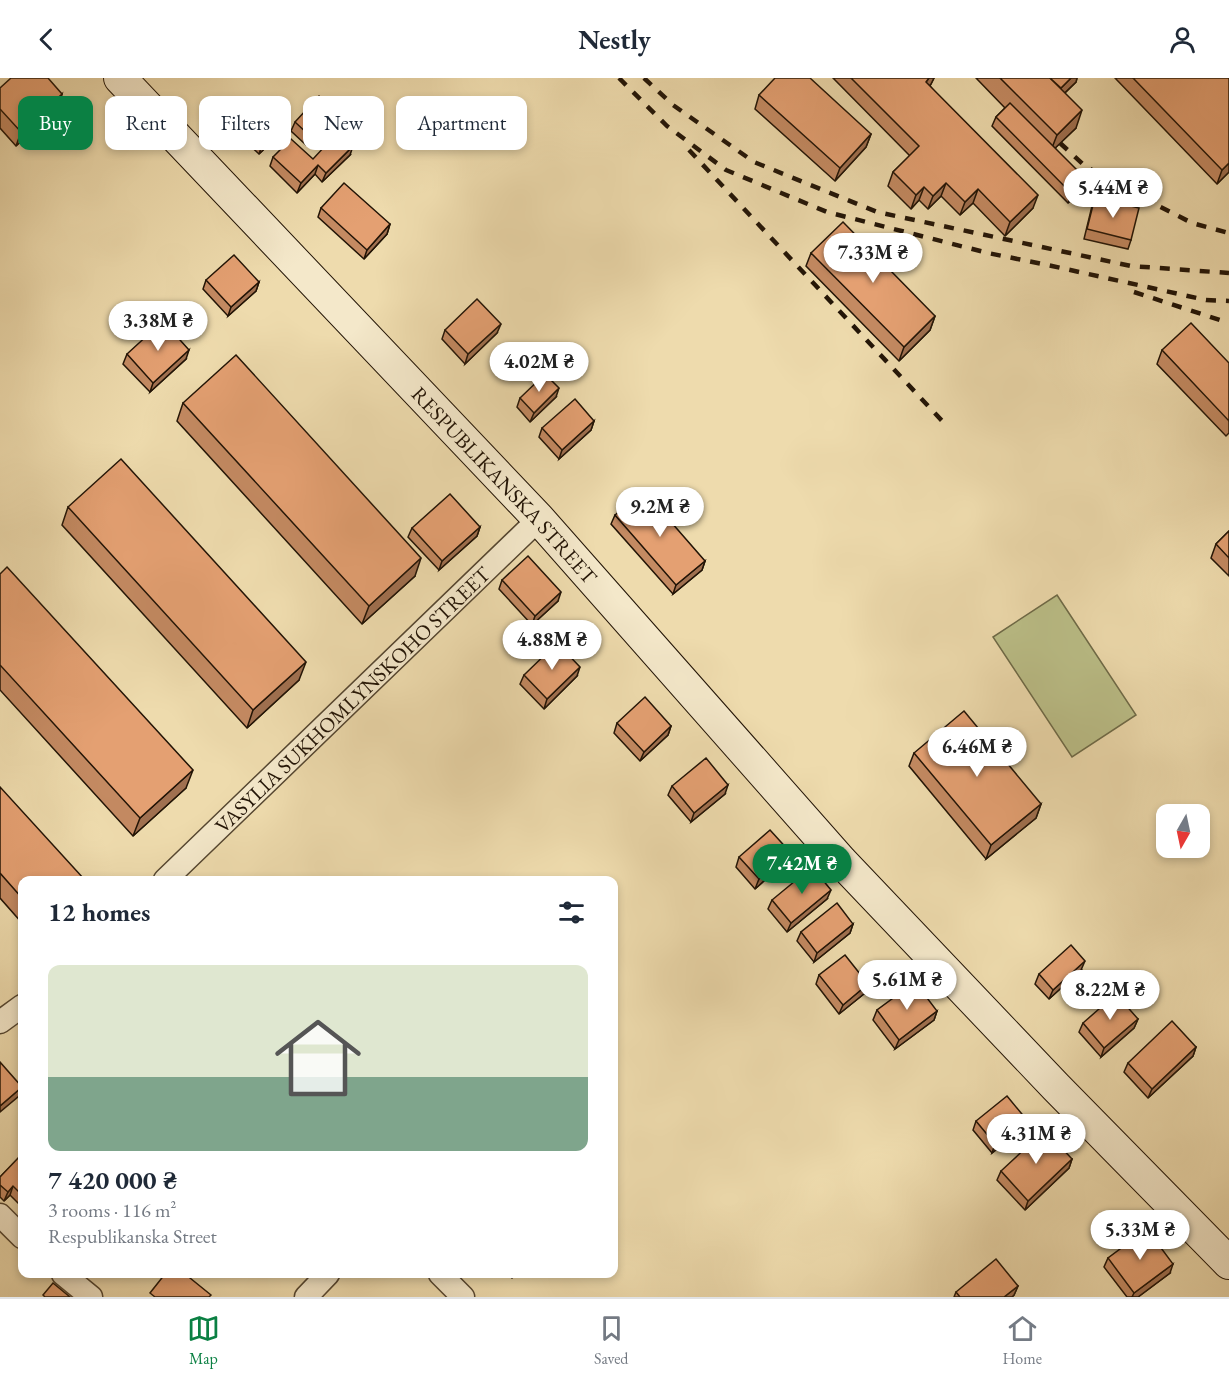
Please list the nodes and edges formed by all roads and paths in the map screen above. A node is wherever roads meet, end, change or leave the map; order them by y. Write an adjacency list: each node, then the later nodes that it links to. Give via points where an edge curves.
1 (120, 78): 2 (main road, RESPUBLIKANSKA STREET)
2 (539, 519): 3 (street, VASYLIA SUKHOMLYNSKOHO STREET); 8 (main road, RESPUBLIKANSKA STREET, via 841,861)
3 (169, 876)
4 (18, 1009): 5 (street)
5 (0, 1022)
6 (0, 1215): 7 (street)
7 (18, 1234)
8 (1229, 1263)
9 (68, 1278): 12 (street)
10 (324, 1278): 13 (street)
11 (444, 1278): 14 (street)
12 (91, 1297)
13 (306, 1297)
14 (464, 1297)

